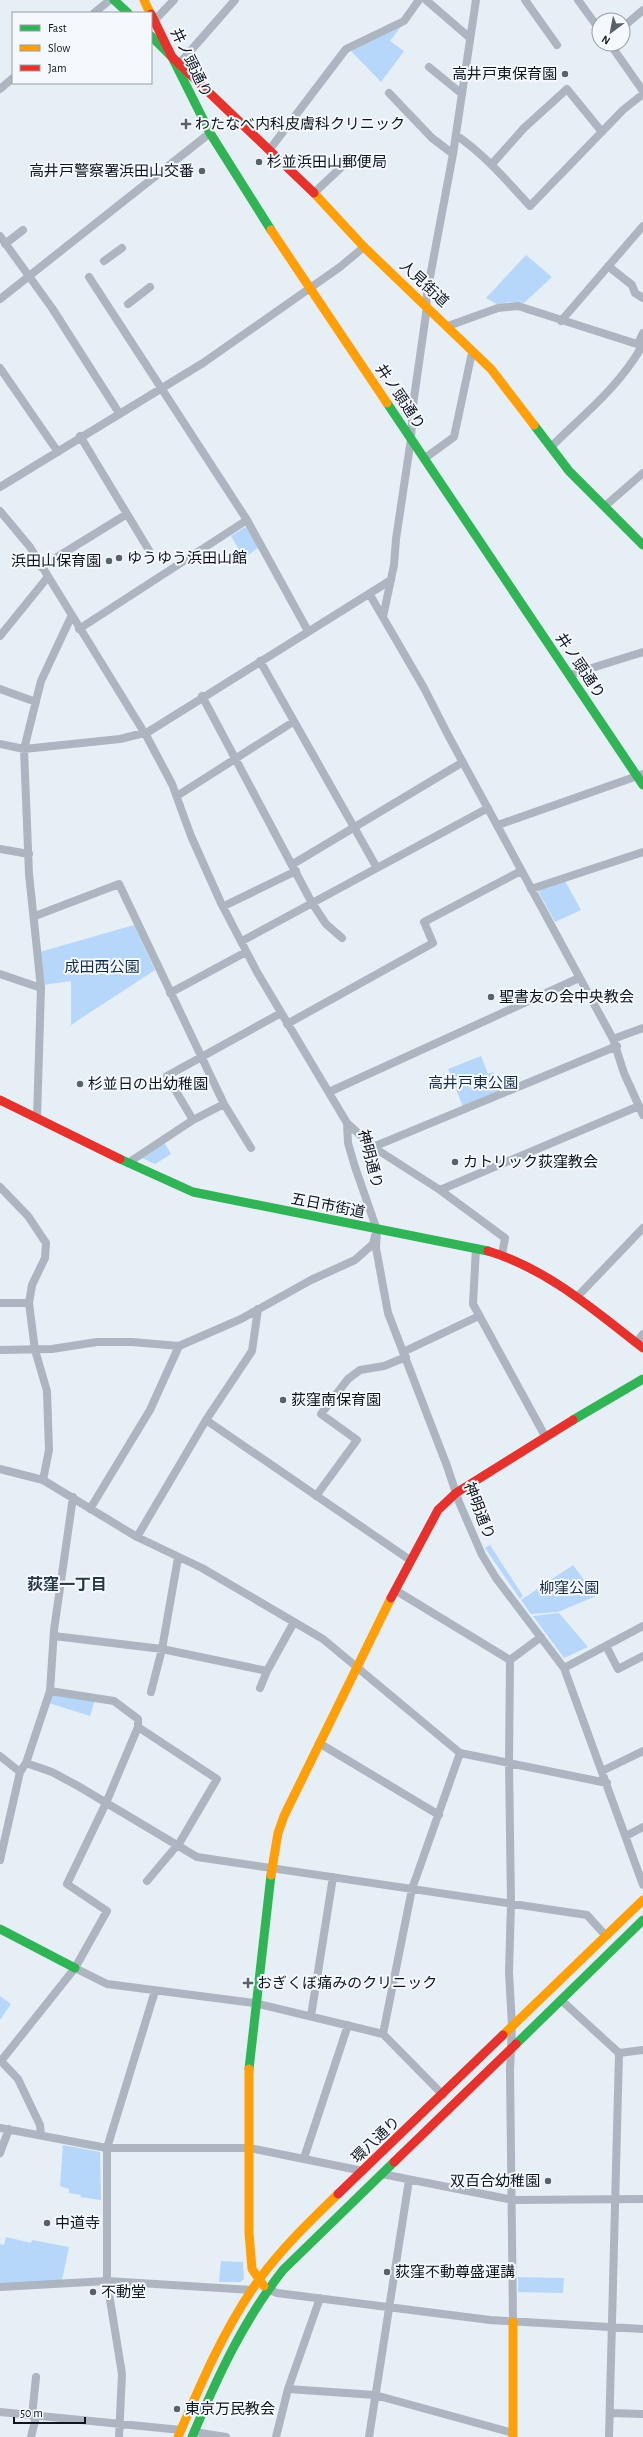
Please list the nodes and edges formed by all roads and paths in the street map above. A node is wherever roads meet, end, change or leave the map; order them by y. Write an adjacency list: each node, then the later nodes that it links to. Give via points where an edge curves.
1 (110, 0): 11 (street)
2 (114, 0): 12 (main road)
3 (144, 0): 13 (main road, 井ノ頭通り)
4 (174, 0): 14 (street)
5 (235, 0): 22 (street)
6 (425, 0): 18 (street); 32 (street, via 404,21 346,49)
7 (476, 0): 18 (street)
8 (525, 0): 19 (street)
9 (578, 0): 15 (street)
10 (643, 10): 16 (street)
11 (95, 12)
12 (127, 12)
13 (149, 12)
14 (152, 18): 21 (main road, 井ノ頭通り)
15 (591, 18)
16 (631, 20)
17 (152, 37): 21 (main road)
18 (470, 38): 28 (street)
19 (557, 45)
20 (615, 52): 27 (street)
21 (172, 56): 22 (main road, 人見街道); 30 (main road, 井ノ頭通り)
22 (179, 64): 32 (main road, 人見街道)
23 (429, 67): 28 (street)
24 (12, 79): 25 (street)
25 (0, 89)
26 (389, 93): 33 (street, via 432,138)
27 (643, 93): 29 (street)
28 (462, 94): 31 (street)
29 (602, 132): 35 (street, via 530,206); 35 (street, via 567,89 524,128)
30 (210, 133): 45 (street); 48 (main road, 井ノ頭通り)
31 (456, 135): 33 (street); 35 (street)
32 (270, 149): 36 (main road, 人見街道)
33 (453, 154): 52 (street, via 426,293)
34 (350, 159): 36 (street)
35 (492, 164)
36 (314, 193): 41 (main road, 人見街道)
37 (643, 226): 44 (street)
38 (24, 230): 40 (street)
39 (0, 236): 40 (street)
40 (5, 244): 45 (street)
41 (364, 247): 48 (street); 52 (main road, 人見街道)
42 (122, 248): 43 (street)
43 (104, 261)
44 (608, 266): 49 (street, via 632,285 635,293); 53 (street)
45 (30, 277): 50 (street); 60 (street)
46 (89, 277): 59 (street)
47 (150, 287): 51 (street)
48 (310, 287): 59 (street, via 256,327); 62 (main road, 井ノ頭通り)
49 (643, 298)
50 (0, 299)
51 (128, 304)
52 (426, 306): 54 (main road, 人見街道); 62 (street)
53 (561, 321): 54 (street, via 518,306 498,308); 56 (street)
54 (448, 326): 63 (main road, 人見街道, via 492,369)
55 (643, 333): 56 (street)
56 (641, 346): 63 (street, via 631,366)
57 (471, 357): 65 (street, via 454,437)
58 (0, 368): 64 (street)
59 (162, 387): 60 (street); 71 (street)
60 (119, 413): 61 (street)
61 (80, 436): 64 (street); 70 (street)
62 (411, 439): 65 (main road, 井ノ頭通り); 76 (street)
63 (551, 447): 68 (main road, 人見街道, via 569,471)
64 (58, 452): 67 (street)
65 (425, 458): 85 (main road, 井ノ頭通り)
66 (643, 473): 68 (street)
67 (0, 487)
68 (605, 506): 72 (main road, 人見街道)
69 (0, 510): 74 (street, via 24,538)
70 (127, 514): 73 (street); 74 (street)
71 (247, 520): 80 (street); 81 (street)
72 (643, 545)
73 (150, 552)
74 (41, 567): 75 (street)
75 (47, 578): 78 (street); 82 (street)
76 (391, 580): 77 (street); 79 (street)
77 (370, 594): 79 (street); 81 (street)
78 (71, 617): 80 (street); 88 (street, via 49,660)
79 (383, 617): 94 (street)
80 (79, 629): 90 (street)
81 (308, 631): 84 (street)
82 (0, 636)
83 (643, 652): 85 (street)
84 (260, 661): 87 (street); 89 (street)
85 (569, 675): 95 (main road, 井ノ頭通り)
86 (0, 689): 88 (street)
87 (202, 696): 90 (street); 93 (street)
88 (36, 702): 92 (street)
89 (293, 722): 93 (street); 100 (street)
90 (144, 733): 92 (street, via 120,739); 97 (street)
91 (0, 744): 92 (street)
92 (24, 749): 103 (street)
93 (236, 759): 97 (street); 104 (street)
94 (463, 762): 98 (street); 100 (street)
95 (640, 775): 96 (main road, 井ノ頭通り); 99 (street)
96 (643, 785)
97 (176, 796): 109 (street, via 191,836)
98 (488, 808): 99 (street); 105 (street)
99 (498, 824): 106 (street)
100 (354, 828): 104 (street); 105 (street)
101 (0, 849): 103 (street)
102 (643, 852): 107 (street)
103 (29, 854): 110 (street)
104 (294, 867): 108 (street); 109 (street)
105 (377, 868): 108 (street)
106 (521, 871): 107 (street); 119 (street, via 424,922 433,943)
107 (531, 889): 115 (street)
108 (312, 903): 111 (street, via 326,924); 112 (street)
109 (224, 906): 112 (street)
110 (34, 916): 116 (street); 117 (street, via 120,884)
111 (342, 938)
112 (242, 941): 113 (street)
113 (246, 952): 117 (street); 118 (street)
114 (0, 974): 116 (street)
115 (579, 978): 121 (street); 123 (street)
116 (41, 988): 128 (street)
117 (170, 993): 122 (street)
118 (281, 1013): 119 (street); 122 (street)
119 (287, 1024): 123 (street)
120 (643, 1028): 121 (street)
121 (615, 1043): 126 (street, via 624,1073); 131 (street)
122 (202, 1058): 125 (street); 129 (street, via 167,1076)
123 (329, 1092): 130 (street)
124 (0, 1100): 128 (main road, 五日市街道)
125 (224, 1104): 129 (street); 132 (street)
126 (639, 1106): 127 (street); 135 (street)
127 (643, 1115)
128 (37, 1118): 133 (main road, 五日市街道)
129 (193, 1120): 133 (street)
130 (347, 1123): 131 (street); 137 (street, 神明通り, via 348,1143)
131 (373, 1147): 135 (street)
132 (251, 1148)
133 (128, 1163): 137 (main road, 五日市街道, via 178,1187 208,1196)
134 (0, 1187): 141 (street, via 28,1216 46,1243 45,1258 32,1285)
135 (440, 1190): 139 (street, via 505,1238)
136 (643, 1228): 140 (street)
137 (377, 1230): 138 (main road, 五日市街道); 143 (street, via 373,1244 356,1260 311,1280); 150 (street, 神明通り, via 376,1248 381,1282 394,1330)
138 (476, 1248): 139 (main road, 五日市街道); 144 (street, via 473,1304)
139 (502, 1255): 140 (main road, 五日市街道, via 532,1267)
140 (577, 1297): 146 (main road, 五日市街道)
141 (29, 1302): 142 (street); 149 (street)
142 (0, 1303)
143 (258, 1310): 147 (street); 152 (street, via 252,1351)
144 (479, 1316): 150 (street); 153 (street)
145 (643, 1334): 146 (street)
146 (640, 1345)
147 (179, 1346): 149 (street, via 97,1342); 159 (street, via 150,1410)
148 (0, 1350): 149 (street)
149 (35, 1350): 155 (street, via 47,1391 49,1450)
150 (404, 1355): 156 (street, 神明通り); 157 (street, via 384,1366 360,1370 348,1379 321,1414 357,1440)
151 (643, 1378): 153 (main road)
152 (206, 1420): 157 (street); 160 (street)
153 (544, 1436): 156 (main road)
154 (0, 1469): 155 (street)
155 (43, 1480): 158 (street)
156 (456, 1493): 162 (main road, via 429,1522); 167 (street, 神明通り, via 482,1554)
157 (316, 1496): 162 (street)
158 (73, 1497): 159 (street); 166 (street)
159 (90, 1509): 160 (street)
160 (137, 1537): 161 (street)
161 (178, 1558): 164 (street, via 202,1568); 169 (street)
162 (410, 1560): 163 (main road)
163 (395, 1590): 171 (street); 172 (main road)
164 (294, 1622): 172 (street, via 323,1639); 174 (street)
165 (643, 1626): 168 (street)
166 (54, 1636): 169 (street); 176 (street)
167 (541, 1637): 171 (street); 173 (street, 神明通り)
168 (606, 1646): 170 (street, via 618,1669); 173 (street)
169 (162, 1649): 174 (street); 177 (street)
170 (643, 1656)
171 (510, 1660): 183 (street)
172 (357, 1667): 179 (main road); 181 (street)
173 (564, 1668): 185 (street, 神明通り)
174 (267, 1671): 175 (street)
175 (260, 1688)
176 (50, 1691): 178 (street, via 114,1701 138,1719); 184 (street)
177 (151, 1692)
178 (138, 1727): 188 (street); 192 (street, via 217,1779)
179 (319, 1743): 189 (street); 194 (main road, via 284,1816)
180 (643, 1751): 185 (street)
181 (460, 1752): 183 (street); 189 (street)
182 (0, 1756): 186 (street)
183 (508, 1762): 187 (street); 200 (street)
184 (26, 1763): 186 (street); 188 (street, via 52,1772)
185 (602, 1771): 187 (street, 神明通り)
186 (20, 1772): 193 (street)
187 (607, 1783): 191 (street, 神明通り)
188 (106, 1803): 192 (street); 204 (street, via 67,1884 107,1911)
189 (439, 1815): 198 (street)
190 (643, 1827): 191 (street)
191 (626, 1836): 197 (street, 神明通り)
192 (176, 1844): 194 (street, via 197,1857); 196 (street)
193 (0, 1860)
194 (272, 1867): 195 (street); 207 (main road)
195 (333, 1877): 198 (street); 208 (street)
196 (147, 1881)
197 (643, 1885)
198 (412, 1889): 200 (street); 211 (street)
199 (643, 1900): 203 (main road, 環八通り)
200 (511, 1904): 203 (street, via 587,1915); 210 (street, via 509,1972)
201 (643, 1920): 206 (main road, 環八通り)
202 (0, 1929): 204 (main road)
203 (606, 1936): 210 (main road, 環八通り)
204 (75, 1968): 205 (street, via 107,1984); 215 (street)
205 (154, 1991): 207 (street); 220 (street)
206 (561, 2000): 212 (main road, 環八通り); 214 (street)
207 (254, 2003): 208 (street); 221 (main road, via 248,2055)
208 (311, 2016): 209 (street)
209 (348, 2025): 211 (street); 223 (street)
210 (512, 2026): 212 (street); 216 (main road, 環八通り)
211 (383, 2034): 216 (street)
212 (512, 2049): 225 (main road, 環八通り); 228 (street)
213 (643, 2050): 214 (street)
214 (619, 2053): 227 (street)
215 (0, 2061): 219 (street, via 18,2079 40,2125)
216 (443, 2095): 224 (main road, 環八通り)
217 (0, 2128): 218 (street)
218 (9, 2129): 219 (street); 222 (street)
219 (41, 2135): 220 (street)
220 (107, 2148): 221 (street); 231 (street)
221 (250, 2148): 223 (street); 230 (main road, via 249,2233 252,2269)
222 (0, 2153)
223 (304, 2158): 224 (street)
224 (363, 2171): 230 (main road, 環八通り, via 319,2213)
225 (382, 2174): 226 (street); 233 (main road, 環八通り)
226 (409, 2180): 228 (street); 236 (street)
227 (614, 2199): 228 (street); 229 (street); 238 (street)
228 (512, 2200): 237 (street)
229 (643, 2200)
230 (259, 2280): 233 (main road); 234 (main road, 環八通り)
231 (107, 2281): 232 (street); 234 (street); 247 (street, via 122,2374)
232 (0, 2287)
233 (268, 2289): 235 (street, via 276,2293); 249 (main road, 環八通り, via 230,2353)
234 (252, 2290): 248 (main road, 環八通り, via 219,2348)
235 (320, 2298): 236 (street); 241 (street)
236 (390, 2307): 237 (street); 242 (street)
237 (513, 2322): 238 (street); 250 (main road)
238 (611, 2328): 239 (street); 244 (street)
239 (643, 2329)
240 (36, 2376): 246 (street)
241 (288, 2389): 242 (street); 254 (street)
242 (375, 2395): 250 (street); 255 (street)
243 (0, 2412): 246 (street)
244 (610, 2413): 245 (street); 256 (street)
245 (643, 2414)
246 (34, 2417): 247 (street); 251 (street)
247 (118, 2422): 248 (street); 252 (street)
248 (179, 2434)
249 (193, 2434): 253 (street)
250 (513, 2435)
251 (31, 2437)
252 (119, 2437)
253 (226, 2437)
254 (276, 2437)
255 (369, 2437)
256 (609, 2437)

